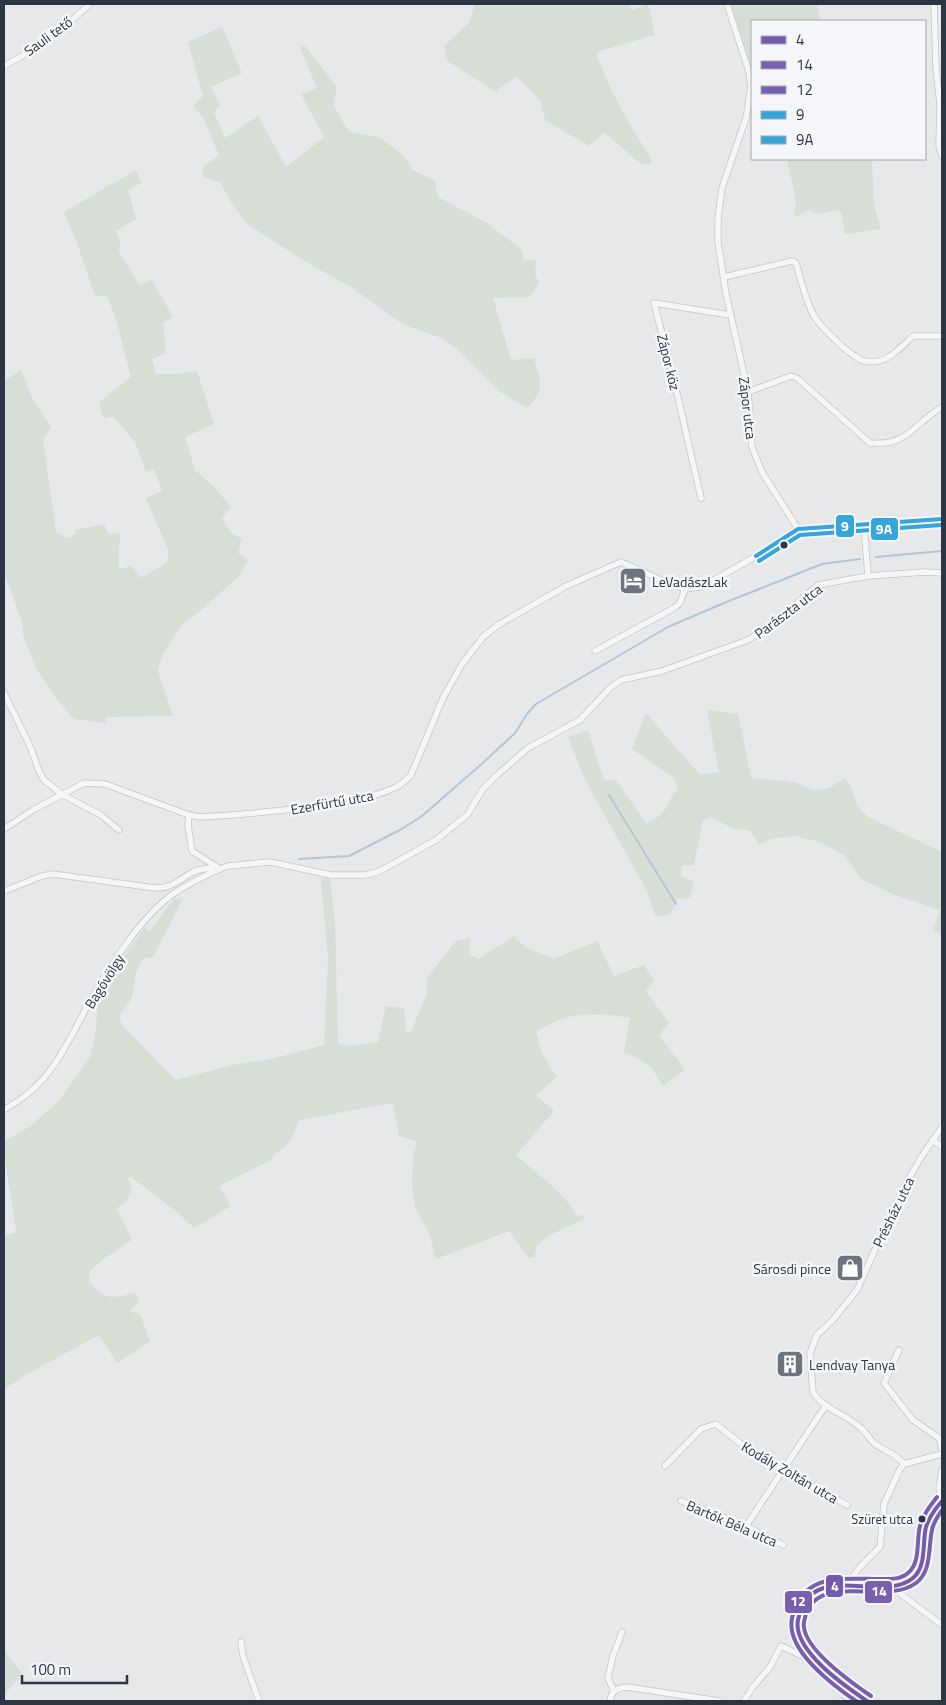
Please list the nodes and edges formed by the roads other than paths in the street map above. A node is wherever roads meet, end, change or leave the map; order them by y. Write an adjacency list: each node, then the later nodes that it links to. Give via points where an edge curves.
1 (90, 4): 4 (street, Sauli tető)
2 (727, 4): 6 (street, Zápor utca, via 751,88 746,118 722,188 718,242)
3 (934, 4): 5 (street)
4 (4, 66)
5 (942, 156)
6 (724, 277): 7 (street, Zápor utca); 8 (street, via 792,261 796,263 819,324 864,361 879,361 892,355 913,336)
7 (730, 314): 9 (street, Zápor utca); 11 (street, Zápor köz, via 654,302)
8 (942, 336)
9 (748, 392): 10 (street, via 791,376 797,378 870,443 882,444 907,436); 14 (street, Zápor utca, via 752,447 762,472)
10 (942, 407)
11 (701, 498)
12 (942, 519): 13 (street)
13 (864, 525): 14 (street); 16 (street)
14 (798, 529): 17 (street, via 716,579)
15 (942, 573): 16 (street, Parászta utca)
16 (868, 576): 19 (street, Parászta utca, via 818,585 775,622 748,640 662,671 621,680)
17 (685, 589): 18 (street, via 680,603 674,608); 22 (street, Ezerfürtű utca, via 621,562 566,586 498,624 462,664 443,698 411,775 393,789 342,803 285,811)
18 (595, 651)
19 (611, 687): 26 (street, Bagóvölgy, via 580,720 528,748 496,776 483,788 467,816 436,840 380,871 331,875 270,862)
20 (4, 693): 21 (street, via 44,780)
21 (63, 795): 22 (street, Ezerfürtű utca, via 84,783 105,784); 23 (street, Ezerfürtű utca); 24 (street, via 100,815)
22 (189, 815): 26 (street, via 192,851)
23 (4, 829)
24 (119, 830)
25 (211, 868): 27 (street, via 197,870 166,888 53,874)
26 (220, 869): 28 (street, Bagóvölgy, via 165,900 144,922 112,965 66,1047 39,1083)
27 (4, 891)
28 (4, 1110)
29 (942, 1127): 30 (street, Présház utca)
30 (932, 1140): 31 (street); 33 (street, Présház utca, via 890,1217 857,1290 817,1335 810,1353 813,1392)
31 (942, 1147)
32 (899, 1350): 34 (street, via 884,1383 913,1420 939,1438)
33 (826, 1404): 36 (street, Présház utca, via 846,1416 874,1443); 38 (street)
34 (942, 1449)
35 (942, 1454): 36 (street)
36 (904, 1464): 46 (street, via 884,1504 880,1547 861,1564)
37 (665, 1466): 38 (street, Kodály Zoltán utca, via 701,1429 716,1424 751,1452)
38 (782, 1470): 42 (street, Kodály Zoltán utca); 43 (street)
39 (942, 1470): 40 (street, via 939,1489)
40 (942, 1499): 45 (street, via 930,1516 922,1564 913,1578)
41 (681, 1501): 43 (street, Bartók Béla utca)
42 (847, 1505)
43 (746, 1526): 44 (street, Bartók Béla utca)
44 (783, 1545)
45 (896, 1585): 46 (street); 47 (street, via 898,1592)
46 (846, 1586): 50 (street, via 815,1592 807,1599 800,1614 797,1625 800,1638)
47 (942, 1625)
48 (622, 1632): 51 (street, via 608,1678)
49 (241, 1642): 52 (street)
50 (821, 1664): 55 (street, via 781,1646 770,1667); 56 (street)
51 (614, 1691): 53 (street); 54 (street, via 627,1687)
52 (259, 1701)
53 (610, 1701)
54 (719, 1701)
55 (744, 1701)
56 (867, 1701)

